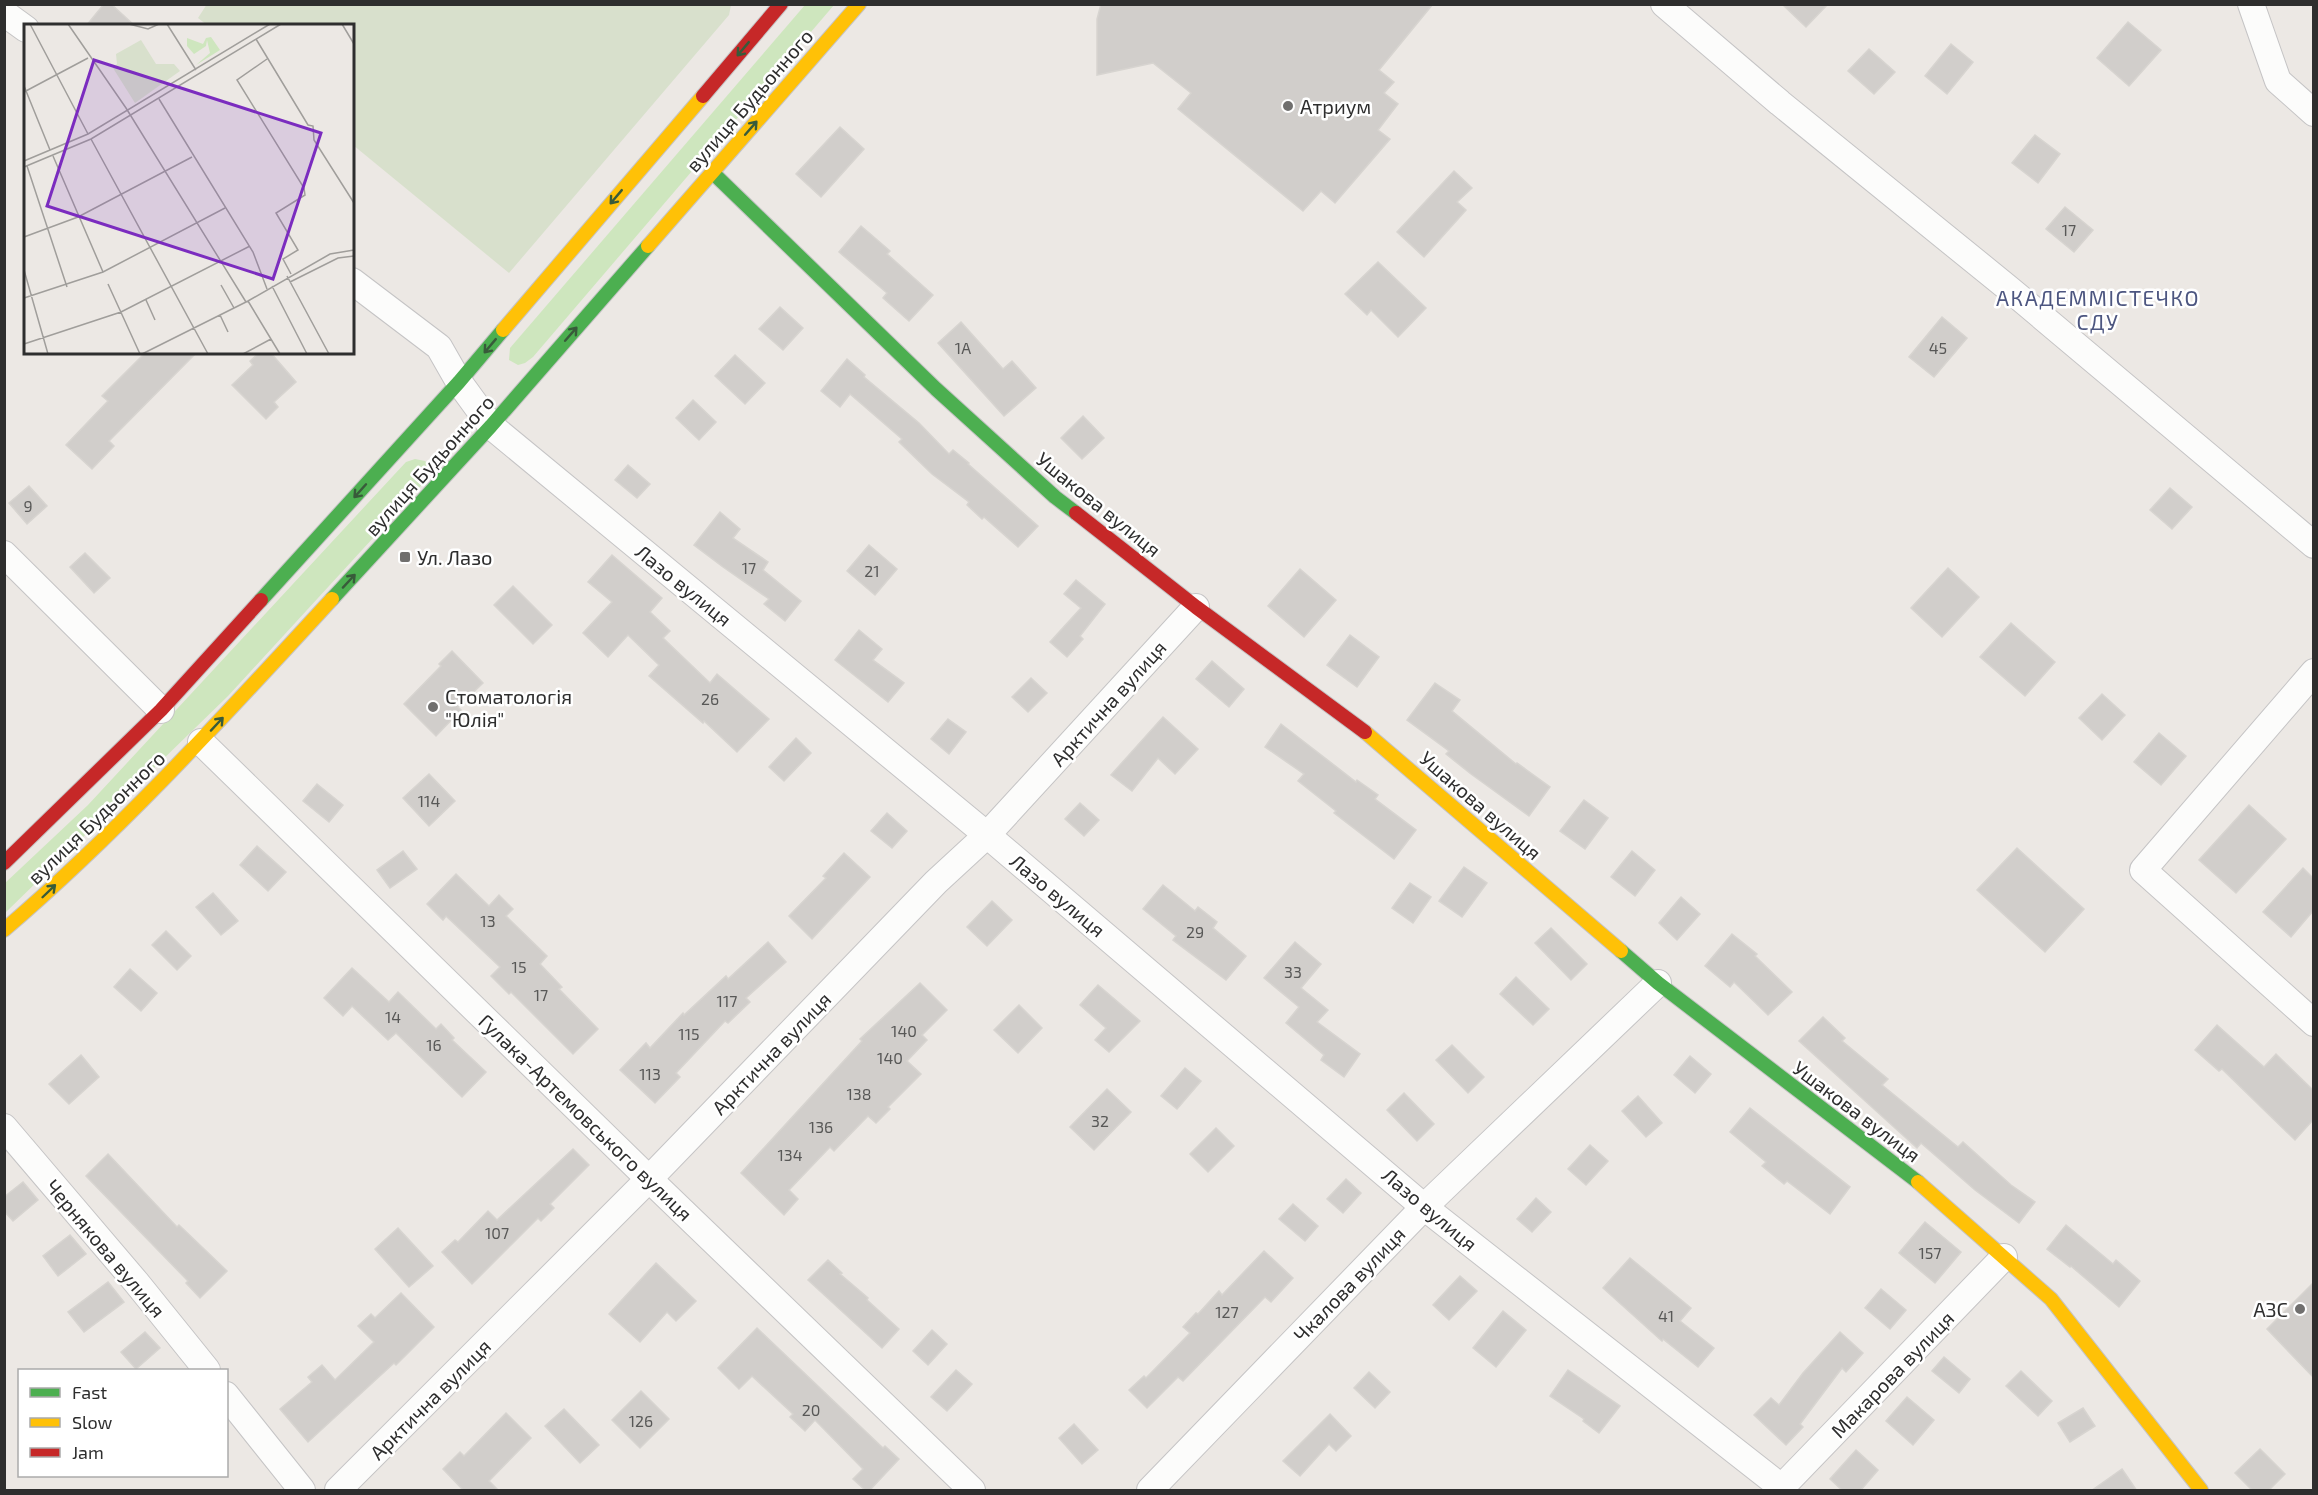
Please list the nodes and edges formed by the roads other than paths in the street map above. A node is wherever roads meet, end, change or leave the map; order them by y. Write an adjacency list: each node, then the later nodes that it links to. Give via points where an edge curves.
1 (781, 4): 10 (main road, вулиця Будьонного, one-way to 10)
2 (859, 4): 8 (main road, вулиця Будьонного, one-way to 2)
3 (1664, 4): 12 (street)
4 (2251, 4): 7 (street, via 2278,81)
5 (4, 13): 6 (street)
6 (24, 28)
7 (2313, 113)
8 (712, 172): 11 (main road, вулиця Будьонного, one-way to 8); 14 (main road, Ушакова вулиця, via 1055,497)
9 (354, 283): 10 (street, Лазо вулиця, via 439,347)
10 (459, 382): 11 (street, Лазо вулиця); 16 (main road, вулиця Будьонного, one-way to 16)
11 (491, 426): 17 (main road, вулиця Будьонного, one-way to 11); 18 (street, Лазо вулиця)
12 (2313, 545)
13 (4, 554): 16 (street)
14 (1196, 607): 18 (street, Арктична вулиця); 21 (main road, Ушакова вулиця, via 1377,741)
15 (2313, 672): 22 (street, via 2143,870)
16 (161, 710): 19 (main road, вулиця Будьонного)
17 (201, 742): 20 (main road, вулиця Будьонного, one-way to 17); 24 (street, Гулака-Артемовського вулиця)
18 (987, 835): 24 (street, Арктична вулиця, via 936,882); 25 (street, Лазо вулиця)
19 (4, 863)
20 (4, 930)
21 (1658, 983): 25 (street, Чкалова вулиця); 26 (main road, Ушакова вулиця, via 1912,1177)
22 (2313, 1023)
23 (4, 1127): 27 (street, Чернякова вулиця)
24 (649, 1179): 31 (street, Арктична вулиця); 32 (street, Гулака-Артемовського вулиця)
25 (1424, 1207): 29 (street, Лазо вулиця); 33 (street, Чкалова вулиця)
26 (2004, 1257): 29 (street, Макарова вулиця); 34 (main road, Ушакова вулиця, via 2051,1299)
27 (205, 1369)
28 (228, 1398): 30 (street)
29 (1782, 1490)
30 (302, 1491)
31 (338, 1491)
32 (972, 1491)
33 (1150, 1491)
34 (2201, 1491)

